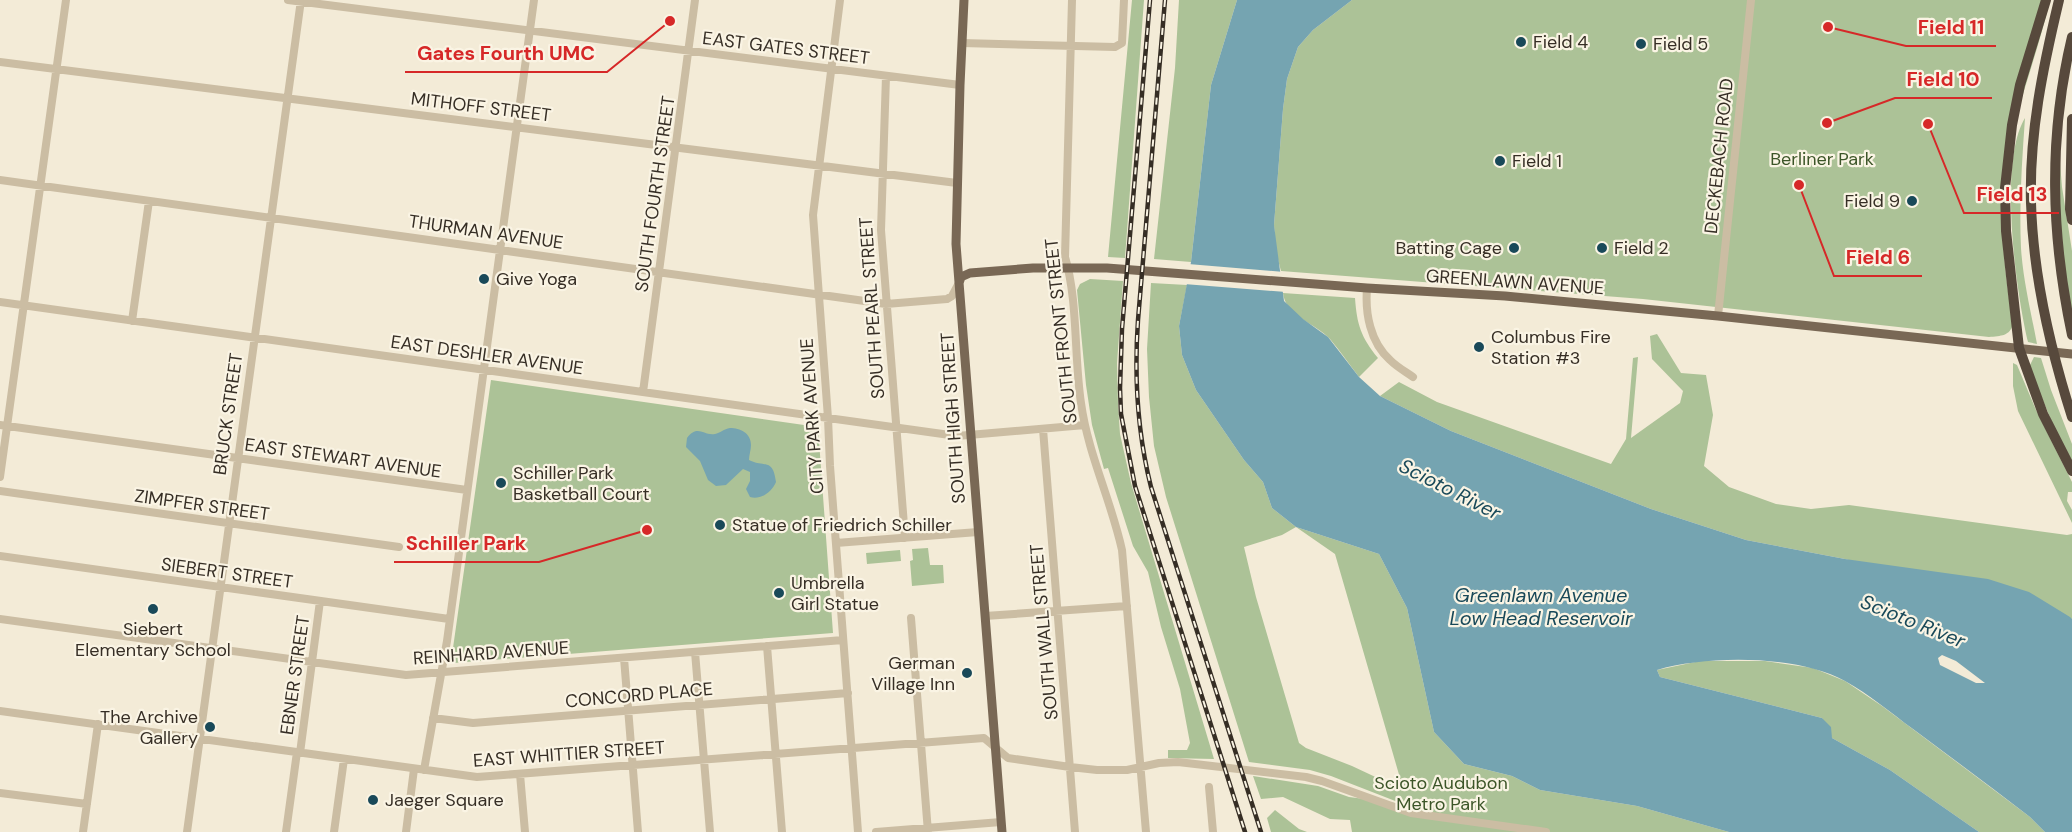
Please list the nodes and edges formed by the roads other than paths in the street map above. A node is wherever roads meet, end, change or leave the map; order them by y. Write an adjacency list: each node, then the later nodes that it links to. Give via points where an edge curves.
1 (66, 0): 19 (street)
2 (288, 0): 12 (street, EAST GATES STREET)
3 (534, 0): 13 (street)
4 (695, 0): 17 (street, SOUTH FOURTH STREET)
5 (840, 0): 20 (street, CITY PARK AVENUE)
6 (964, 0): 15 (main road, SOUTH HIGH STREET)
7 (1072, 0): 16 (street, SOUTH FRONT STREET)
8 (1124, 0): 16 (street, via 1122,43 1115,47)
9 (1751, 0): 44 (street, DECKEBACH ROAD)
10 (2046, 0): 48 (highway, via 2020,85 2005,188)
11 (2058, 0): 53 (highway, via 2037,106 2031,204 2046,323)
12 (301, 1): 13 (street, EAST GATES STREET); 23 (street, BRUCK STREET)
13 (530, 31): 17 (street, EAST GATES STREET); 25 (street)
14 (2072, 37): 46 (highway, via 2060,100 2054,186 2055,227)
15 (962, 43): 16 (street); 22 (main road, SOUTH HIGH STREET)
16 (1070, 46): 36 (street, SOUTH FRONT STREET, via 1065,256)
17 (689, 50): 20 (street, EAST GATES STREET); 26 (street, SOUTH FOURTH STREET)
18 (0, 62): 19 (street, MITHOFF STREET)
19 (57, 69): 23 (street, MITHOFF STREET); 31 (street)
20 (832, 69): 21 (street, EAST GATES STREET); 27 (street, CITY PARK AVENUE)
21 (886, 75): 22 (street, EAST GATES STREET); 28 (street, SOUTH PEARL STREET)
22 (960, 85): 30 (main road, SOUTH HIGH STREET)
23 (287, 98): 25 (street, MITHOFF STREET); 33 (street, BRUCK STREET)
24 (2072, 119): 34 (highway)
25 (517, 127): 26 (street, MITHOFF STREET); 35 (street)
26 (676, 146): 27 (street, MITHOFF STREET); 37 (street, SOUTH FOURTH STREET)
27 (820, 165): 28 (street, MITHOFF STREET); 40 (street, CITY PARK AVENUE, via 813,215)
28 (882, 173): 30 (street, MITHOFF STREET); 42 (street, SOUTH PEARL STREET)
29 (0, 180): 31 (street, THURMAN AVENUE)
30 (957, 183): 38 (main road, SOUTH HIGH STREET)
31 (40, 186): 32 (street, THURMAN AVENUE); 43 (street)
32 (149, 201): 33 (street, THURMAN AVENUE); 45 (street)
33 (270, 218): 35 (street, THURMAN AVENUE); 47 (street, BRUCK STREET)
34 (2072, 220)
35 (501, 249): 37 (street, THURMAN AVENUE); 50 (street)
36 (1068, 267): 38 (main road, GREENLAWN AVENUE, via 970,273 961,277); 39 (main road, GREENLAWN AVENUE); 55 (street, SOUTH FRONT STREET)
37 (659, 272): 40 (street, THURMAN AVENUE); 52 (street, SOUTH FOURTH STREET)
38 (959, 283): 42 (street, THURMAN AVENUE, via 947,299); 59 (main road, SOUTH HIGH STREET)
39 (1367, 288): 44 (main road, GREENLAWN AVENUE); 51 (street, via 1366,309 1376,340 1390,360)
40 (818, 294): 42 (street, THURMAN AVENUE); 54 (street, CITY PARK AVENUE)
41 (0, 302): 43 (street, EAST DESHLER AVENUE)
42 (886, 304): 57 (street, SOUTH PEARL STREET)
43 (23, 305): 45 (street, EAST DESHLER AVENUE); 56 (street)
44 (1718, 316): 48 (main road, GREENLAWN AVENUE)
45 (132, 321): 47 (street, EAST DESHLER AVENUE)
46 (2071, 330)
47 (254, 337): 50 (street, EAST DESHLER AVENUE); 60 (street, BRUCK STREET)
48 (2019, 348): 49 (main road, GREENLAWN AVENUE); 61 (highway, via 2043,414)
49 (2072, 354)
50 (485, 370): 52 (street, EAST DESHLER AVENUE); 64 (street)
51 (1413, 377)
52 (643, 392): 54 (street, EAST DESHLER AVENUE)
53 (2072, 417)
54 (828, 418): 57 (street, EAST DESHLER AVENUE); 68 (street, CITY PARK AVENUE)
55 (1085, 425): 58 (street, EAST DESHLER AVENUE); 73 (street, SOUTH FRONT STREET, via 1117,527)
56 (3, 426): 60 (street, EAST STEWART AVENUE); 62 (street)
57 (896, 427): 59 (street, EAST DESHLER AVENUE); 67 (street, SOUTH PEARL STREET)
58 (1043, 429): 59 (street, EAST DESHLER AVENUE); 74 (street, SOUTH WALL STREET)
59 (970, 435): 66 (main road, SOUTH HIGH STREET)
60 (237, 458): 64 (street, EAST STEWART AVENUE); 65 (street, BRUCK STREET)
61 (2072, 471)
62 (0, 477)
63 (0, 490): 65 (street, ZIMPFER STREET)
64 (467, 490): 78 (street)
65 (229, 524): 69 (street, ZIMPFER STREET); 71 (street, BRUCK STREET)
66 (978, 532): 67 (street); 75 (main road, SOUTH HIGH STREET)
67 (905, 538): 68 (street)
68 (836, 543): 79 (street, CITY PARK AVENUE)
69 (399, 547)
70 (0, 556): 71 (street, SIEBERT STREET)
71 (220, 587): 72 (street, SIEBERT STREET); 81 (street, BRUCK STREET)
72 (320, 601): 78 (street, SIEBERT STREET); 84 (street, EBNER STREET)
73 (1127, 606): 74 (street); 103 (street, SOUTH FRONT STREET)
74 (1057, 611): 75 (street); 102 (street, SOUTH WALL STREET)
75 (985, 616): 95 (main road, SOUTH HIGH STREET)
76 (911, 618): 94 (street)
77 (0, 619): 81 (street, REINHARD AVENUE)
78 (449, 619): 85 (street)
79 (843, 640): 80 (street, REINHARD AVENUE); 86 (street, CITY PARK AVENUE)
80 (767, 646): 82 (street, REINHARD AVENUE); 87 (street)
81 (211, 648): 84 (street, REINHARD AVENUE); 93 (street, BRUCK STREET)
82 (696, 652): 83 (street, REINHARD AVENUE); 88 (street)
83 (624, 658): 85 (street, REINHARD AVENUE); 90 (street)
84 (312, 662): 85 (street, REINHARD AVENUE, via 406,675); 97 (street, EBNER STREET)
85 (440, 672): 91 (street)
86 (848, 693): 87 (street, CONCORD PLACE); 96 (street, CITY PARK AVENUE)
87 (772, 700): 88 (street, CONCORD PLACE); 98 (street)
88 (700, 705): 90 (street, CONCORD PLACE); 100 (street)
89 (0, 711): 92 (street, EAST WHITTIER STREET)
90 (628, 711): 91 (street, CONCORD PLACE, via 472,723); 101 (street)
91 (433, 717): 105 (street)
92 (98, 724): 93 (street, EAST WHITTIER STREET); 109 (street)
93 (199, 738): 97 (street, EAST WHITTIER STREET); 113 (street, BRUCK STREET)
94 (921, 743): 95 (street, EAST WHITTIER STREET, via 984,738); 96 (street, EAST WHITTIER STREET); 111 (street)
95 (995, 747): 102 (street, EAST WHITTIER STREET, via 1010,759); 110 (main road, SOUTH HIGH STREET)
96 (852, 748): 98 (street, EAST WHITTIER STREET); 121 (street, CITY PARK AVENUE)
97 (299, 752): 99 (street, EAST WHITTIER STREET); 114 (street, EBNER STREET)
98 (776, 754): 100 (street, EAST WHITTIER STREET); 120 (street)
99 (344, 759): 104 (street, EAST WHITTIER STREET); 115 (street)
100 (704, 760): 101 (street, EAST WHITTIER STREET); 119 (street)
101 (633, 765): 106 (street, EAST WHITTIER STREET); 118 (street)
102 (1070, 767): 103 (street, EAST WHITTIER STREET); 123 (street, SOUTH WALL STREET)
103 (1140, 767): 124 (street, SOUTH FRONT STREET); 126 (street, EAST WHITTIER STREET, via 1189,763 1290,775 1322,781 1426,816)
104 (414, 769): 105 (street, EAST WHITTIER STREET); 116 (street)
105 (424, 770): 106 (street, EAST WHITTIER STREET, via 477,777)
106 (520, 774): 117 (street)
107 (1209, 787): 125 (street)
108 (0, 793): 109 (street)
109 (87, 804): 112 (street)
110 (1002, 827): 111 (street)
111 (928, 830): 122 (street)
112 (84, 832)
113 (187, 832)
114 (286, 832)
115 (334, 832)
116 (406, 832)
117 (525, 832)
118 (638, 832)
119 (710, 832)
120 (782, 832)
121 (858, 832)
122 (876, 832)
123 (1075, 832)
124 (1146, 832)
125 (1213, 832)
126 (1546, 832)

